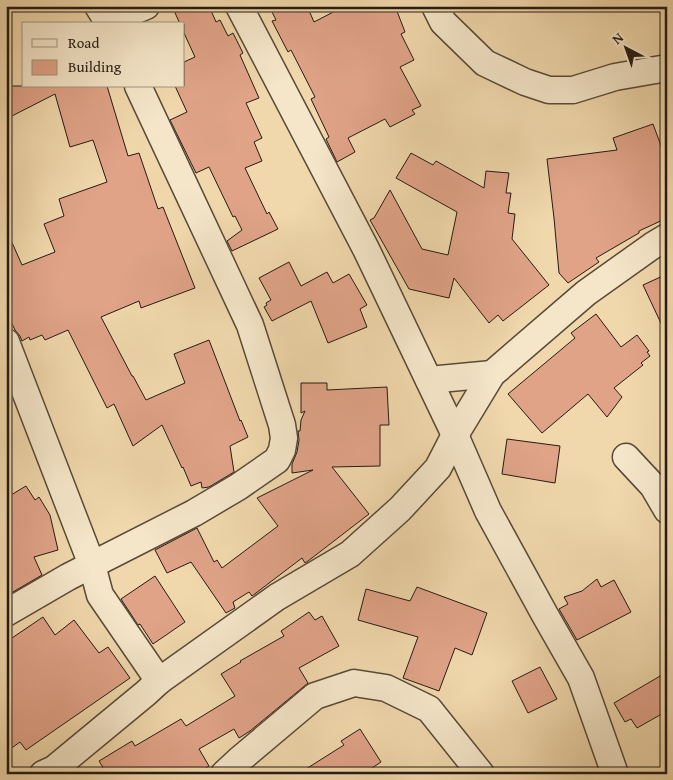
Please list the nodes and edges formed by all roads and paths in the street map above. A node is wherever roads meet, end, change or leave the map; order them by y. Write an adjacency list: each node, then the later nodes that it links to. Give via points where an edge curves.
1 (146, 6): 4 (street)
2 (238, 6): 10 (street, via 366,249)
3 (435, 6): 5 (street, via 443,22 485,63 549,90 573,90 615,77)
4 (105, 17)
5 (667, 68)
6 (139, 88): 14 (street, via 250,326 284,438 277,460 238,487)
7 (667, 237): 9 (street, via 586,293)
8 (6, 342): 14 (street)
9 (492, 374): 10 (street); 11 (street)
10 (429, 380): 11 (street)
11 (455, 435): 16 (street, via 438,468 400,509 350,554 277,597); 20 (street, via 488,511 581,678)
12 (626, 457): 13 (street, via 652,486)
13 (667, 510)
14 (92, 565): 15 (street); 16 (street, via 100,595)
15 (6, 613)
16 (159, 680): 17 (street, via 54,769)
17 (43, 774)
18 (224, 774): 19 (street, via 315,696 354,683 386,688 428,709)
19 (481, 774)
20 (614, 774)

